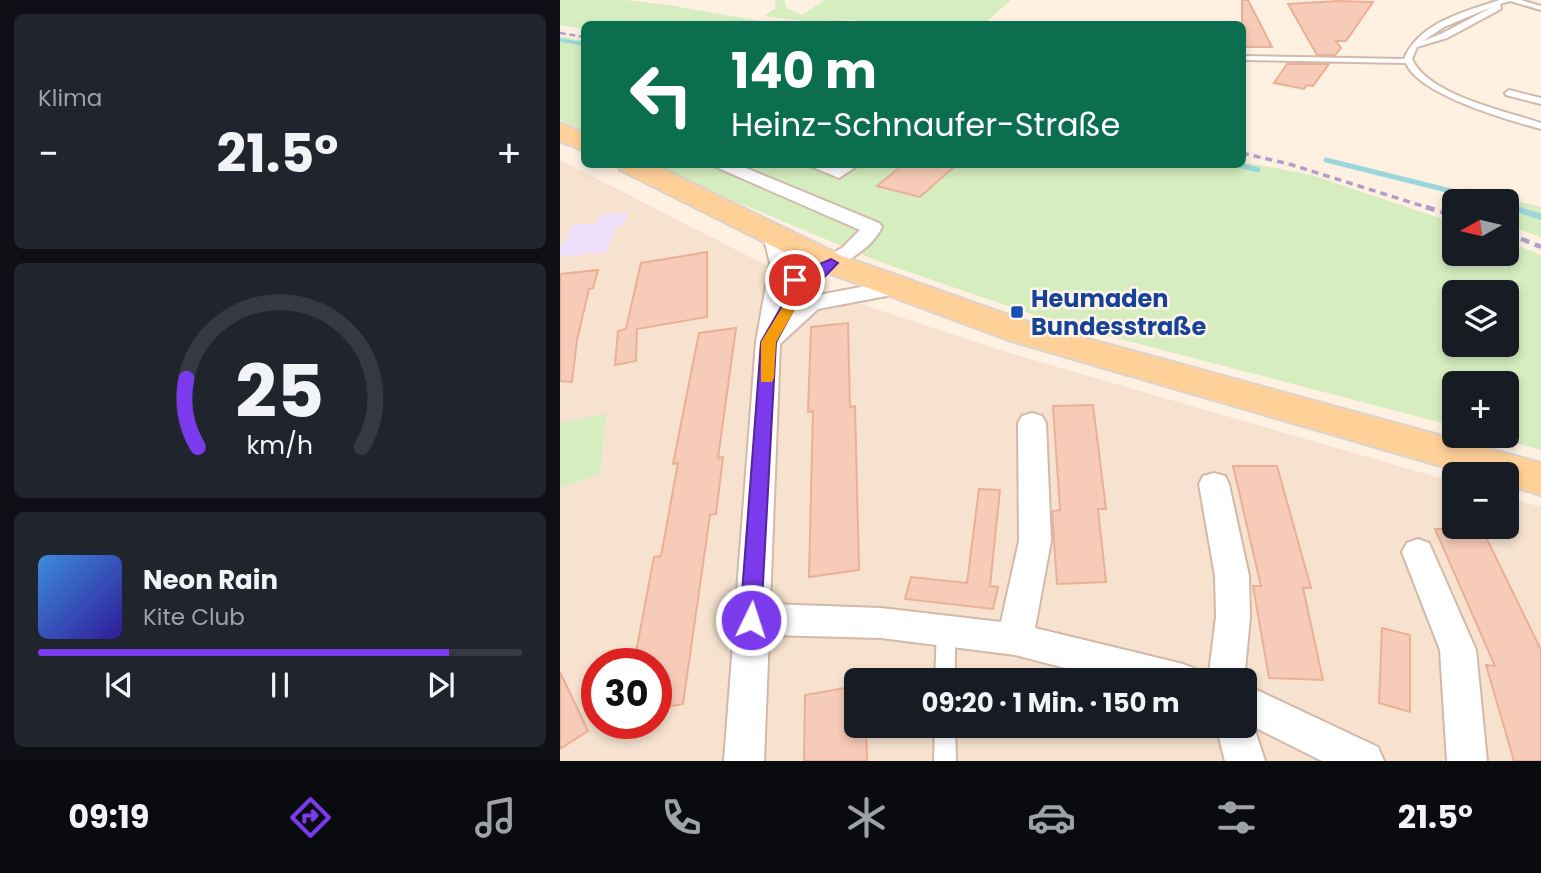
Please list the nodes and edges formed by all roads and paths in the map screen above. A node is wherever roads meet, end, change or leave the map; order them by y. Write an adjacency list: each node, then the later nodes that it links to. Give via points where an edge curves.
1 (1484, 0): 3 (lane)
2 (1510, 0): 3 (lane); 4 (lane)
3 (1496, 3): 6 (lane, via 1499,8 1477,20 1415,46)
4 (1541, 8)
5 (1246, 58): 6 (lane)
6 (1408, 61): 9 (lane, via 1412,70 1437,87)
7 (1509, 93): 8 (lane)
8 (1541, 101)
9 (1541, 126)
10 (560, 131): 11 (main road)
11 (581, 142)
12 (638, 168): 16 (main road)
13 (728, 168): 17 (street, via 872,227 870,234)
14 (826, 168): 15 (street, via 839,172)
15 (845, 168)
16 (774, 235): 17 (main road); 19 (street, via 781,263)
17 (831, 263): 18 (main road); 19 (street, via 795,280); 20 (street, via 789,305)
18 (897, 287): 20 (street, via 811,303); 22 (main road, via 1021,332)
19 (774, 301): 20 (street)
20 (768, 342): 25 (street)
21 (1032, 423): 27 (street, via 1035,541)
22 (1541, 479)
23 (1214, 484): 30 (street, via 1232,576)
24 (1418, 552): 38 (street, via 1458,650)
25 (751, 620): 26 (street, via 881,623); 34 (street)
26 (946, 631): 27 (street); 28 (lane)
27 (1015, 639): 29 (street)
28 (945, 668)
29 (1131, 668)
30 (1227, 668)
31 (1257, 708): 37 (street)
32 (945, 738): 35 (lane)
33 (1238, 738): 36 (street)
34 (744, 761)
35 (945, 761)
36 (1245, 761)
37 (1364, 761)
38 (1467, 761)

